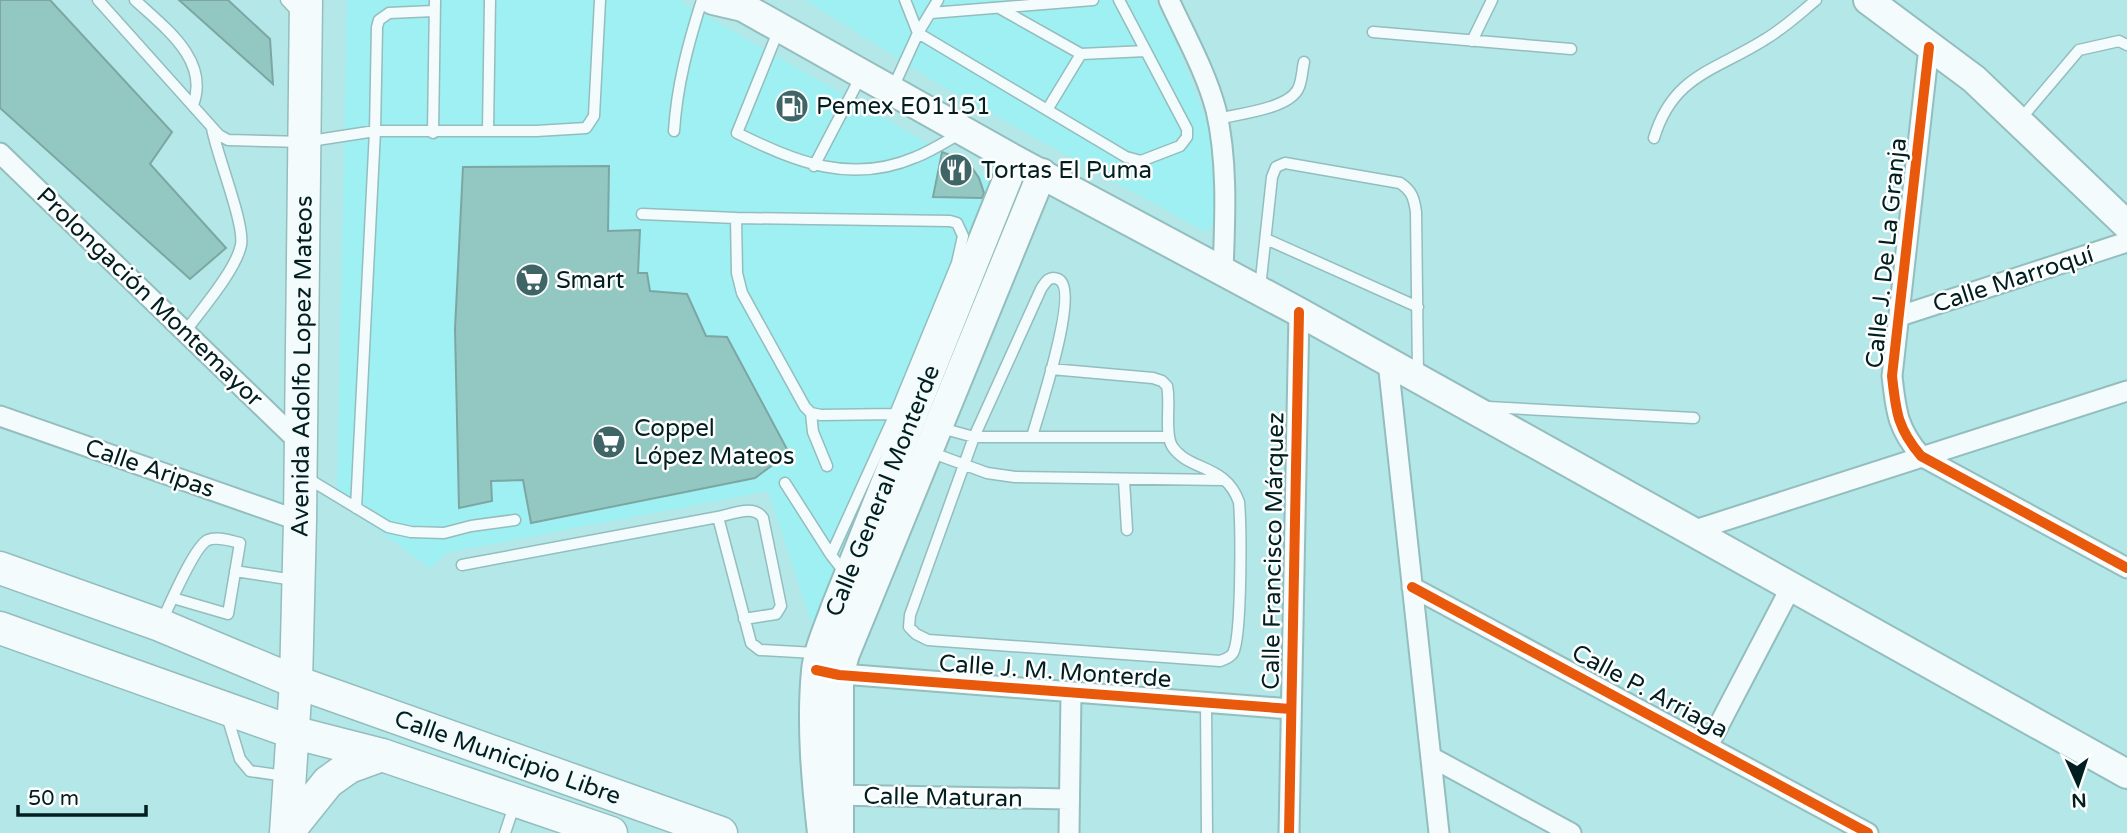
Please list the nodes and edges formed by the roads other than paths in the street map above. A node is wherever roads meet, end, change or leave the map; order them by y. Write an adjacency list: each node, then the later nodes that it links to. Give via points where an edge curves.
1 (99, 0): 32 (lane)
2 (135, 0): 32 (lane, via 192,60 198,79)
3 (490, 0): 38 (lane)
4 (702, 0): 39 (lane, via 685,51)
5 (713, 0): 15 (main road)
6 (905, 0): 22 (lane)
7 (938, 0): 19 (lane)
8 (1093, 0): 18 (lane)
9 (1119, 0): 27 (lane)
10 (1169, 0): 34 (street, via 1202,72)
11 (1492, 0): 23 (lane)
12 (1816, 0): 42 (lane, via 1763,41 1682,88 1661,116)
13 (1868, 0): 25 (main road)
14 (597, 2): 38 (lane, via 594,116 586,128)
15 (741, 4): 20 (main road)
16 (434, 5): 37 (lane, via 389,12 379,20); 41 (lane)
17 (298, 7): 43 (main road, Avenida Adolfo Lopez Mateos)
18 (1001, 9): 19 (lane); 28 (lane)
19 (931, 13): 22 (lane)
20 (780, 29): 30 (main road); 46 (lane, via 737,133)
21 (1373, 32): 23 (lane)
22 (918, 33): 31 (lane); 33 (lane)
23 (1472, 41): 26 (lane)
24 (2127, 45): 35 (lane, via 2119,41 2080,50)
25 (1929, 47): 35 (main road, via 1974,79); 57 (street, Calle J. De La Granja)
26 (1571, 50)
27 (1146, 51): 28 (lane); 33 (lane, via 1187,129 1180,145 1134,160)
28 (1081, 54): 33 (lane)
29 (1304, 62): 34 (lane, via 1300,88 1291,99)
30 (862, 75): 31 (main road); 46 (lane)
31 (892, 91): 40 (main road)
32 (193, 105): 36 (lane)
33 (1046, 110)
34 (1217, 119): 53 (street, via 1223,182)
35 (2019, 121): 50 (main road)
36 (212, 128): 43 (lane, via 228,139); 58 (lane, via 241,243 235,262)
37 (375, 131): 41 (lane); 43 (lane); 79 (lane)
38 (488, 131): 41 (lane)
39 (674, 131)
40 (965, 131): 45 (main road); 46 (lane, via 916,157 881,168 853,171)
41 (433, 133)
42 (1654, 138)
43 (304, 142): 71 (main road, Avenida Adolfo Lopez Mateos)
44 (0, 153): 58 (street, Prolongación Montemayor)
45 (1015, 160): 47 (main road); 67 (main road, Calle General Monterde)
46 (814, 166)
47 (1042, 173): 53 (main road); 67 (main road, Calle General Monterde)
48 (642, 214): 49 (lane)
49 (736, 218): 64 (lane, via 742,293); 67 (lane, via 957,223 964,236)
50 (2127, 225)
51 (1266, 239): 54 (lane); 55 (lane); 55 (lane, via 1272,177 1276,167 1285,163 1400,183 1409,189 1416,212)
52 (2127, 242): 57 (street, Calle Marroquí)
53 (1223, 271): 54 (main road)
54 (1260, 291): 56 (main road)
55 (1418, 307): 61 (lane)
56 (1299, 312): 59 (main road); 101 (street, Calle Francisco Márquez)
57 (1900, 316): 72 (street, Calle J. De La Granja, via 1892,376 1896,412 1903,433)
58 (185, 332): 71 (street, Prolongación Montemayor)
59 (1388, 362): 61 (main road); 91 (street)
60 (1051, 369): 68 (lane, via 1066,302 1065,286 1053,278 1041,289); 69 (lane); 70 (lane, via 1162,381 1169,395)
61 (1418, 379): 63 (main road)
62 (2127, 391): 72 (street)
63 (1467, 406): 66 (lane); 84 (main road)
64 (811, 412): 67 (lane); 74 (lane, via 813,432)
65 (0, 416): 82 (street, Calle Aripas)
66 (1694, 418)
67 (910, 431): 68 (lane); 73 (lane); 86 (main road, Calle General Monterde); 96 (main road, Calle General Monterde)
68 (974, 437): 69 (lane); 73 (lane)
69 (1032, 437): 70 (lane)
70 (1169, 437): 77 (lane, via 1179,453)
71 (299, 442): 75 (main road, Avenida Adolfo Lopez Mateos)
72 (1921, 456): 84 (street); 88 (street)
73 (963, 465): 76 (lane, via 1015,477); 77 (lane, via 909,615 909,627 916,634 928,640 1220,661 1234,651 1238,626 1240,514 1235,491)
74 (827, 466)
75 (300, 473): 79 (lane); 82 (main road, Avenida Adolfo Lopez Mateos)
76 (1124, 480): 77 (lane); 83 (lane)
77 (1227, 480)
78 (785, 483): 86 (lane)
79 (356, 508): 81 (lane, via 388,527 426,534)
80 (718, 517): 85 (lane); 94 (lane); 94 (lane, via 753,510 763,518 781,606 776,614)
81 (515, 520)
82 (300, 521): 90 (main road, Avenida Adolfo Lopez Mateos)
83 (1127, 530)
84 (1692, 531): 92 (main road)
85 (463, 565)
86 (840, 565): 96 (main road, Calle General Monterde)
87 (0, 568): 93 (main road, Calle Municipio Libre)
88 (2127, 568)
89 (235, 571): 90 (lane); 93 (lane, via 228,614); 93 (lane, via 240,543 208,540)
90 (298, 580): 97 (main road, Avenida Adolfo Lopez Mateos)
91 (1412, 587): 103 (street, Calle P. Arriaga); 106 (street)
92 (1791, 587): 103 (street); 107 (main road)
93 (167, 611): 97 (main road, Calle Municipio Libre)
94 (744, 619): 96 (lane, via 751,643 760,650)
95 (0, 628): 100 (main road)
96 (830, 663): 98 (street, Calle J. M. Monterde); 110 (main road, Calle General Monterde)
97 (296, 682): 102 (main road, Avenida Adolfo Lopez Mateos); 105 (main road, Calle Municipio Libre)
98 (1070, 693): 99 (street, Calle J. M. Monterde); 112 (street)
99 (1206, 703): 101 (street, Calle J. M. Monterde); 120 (lane)
100 (225, 708): 102 (main road); 108 (lane, via 240,759 250,771)
101 (1292, 709): 121 (street, Calle Francisco Márquez)
102 (292, 732): 104 (main road); 108 (main road, Avenida Adolfo Lopez Mateos)
103 (1708, 746): 124 (street, Calle P. Arriaga)
104 (382, 755): 109 (main road); 113 (main road, via 349,767 328,782)
105 (504, 756): 109 (main road); 116 (main road, Calle Municipio Libre)
106 (1431, 757): 122 (street); 123 (street)
107 (2127, 774)
108 (289, 776): 113 (main road, Avenida Adolfo Lopez Mateos)
109 (486, 788): 111 (main road)
110 (829, 795): 112 (street, Calle Maturan); 117 (main road, Calle General Monterde); 118 (main road, Calle General Monterde)
111 (516, 799): 114 (lane); 115 (main road)
112 (1069, 799): 119 (street)
113 (287, 833)
114 (505, 833)
115 (611, 833)
116 (721, 833)
117 (822, 833)
118 (839, 833)
119 (1069, 833)
120 (1207, 833)
121 (1289, 833)
122 (1439, 833)
123 (1571, 833)
124 (1868, 833)

